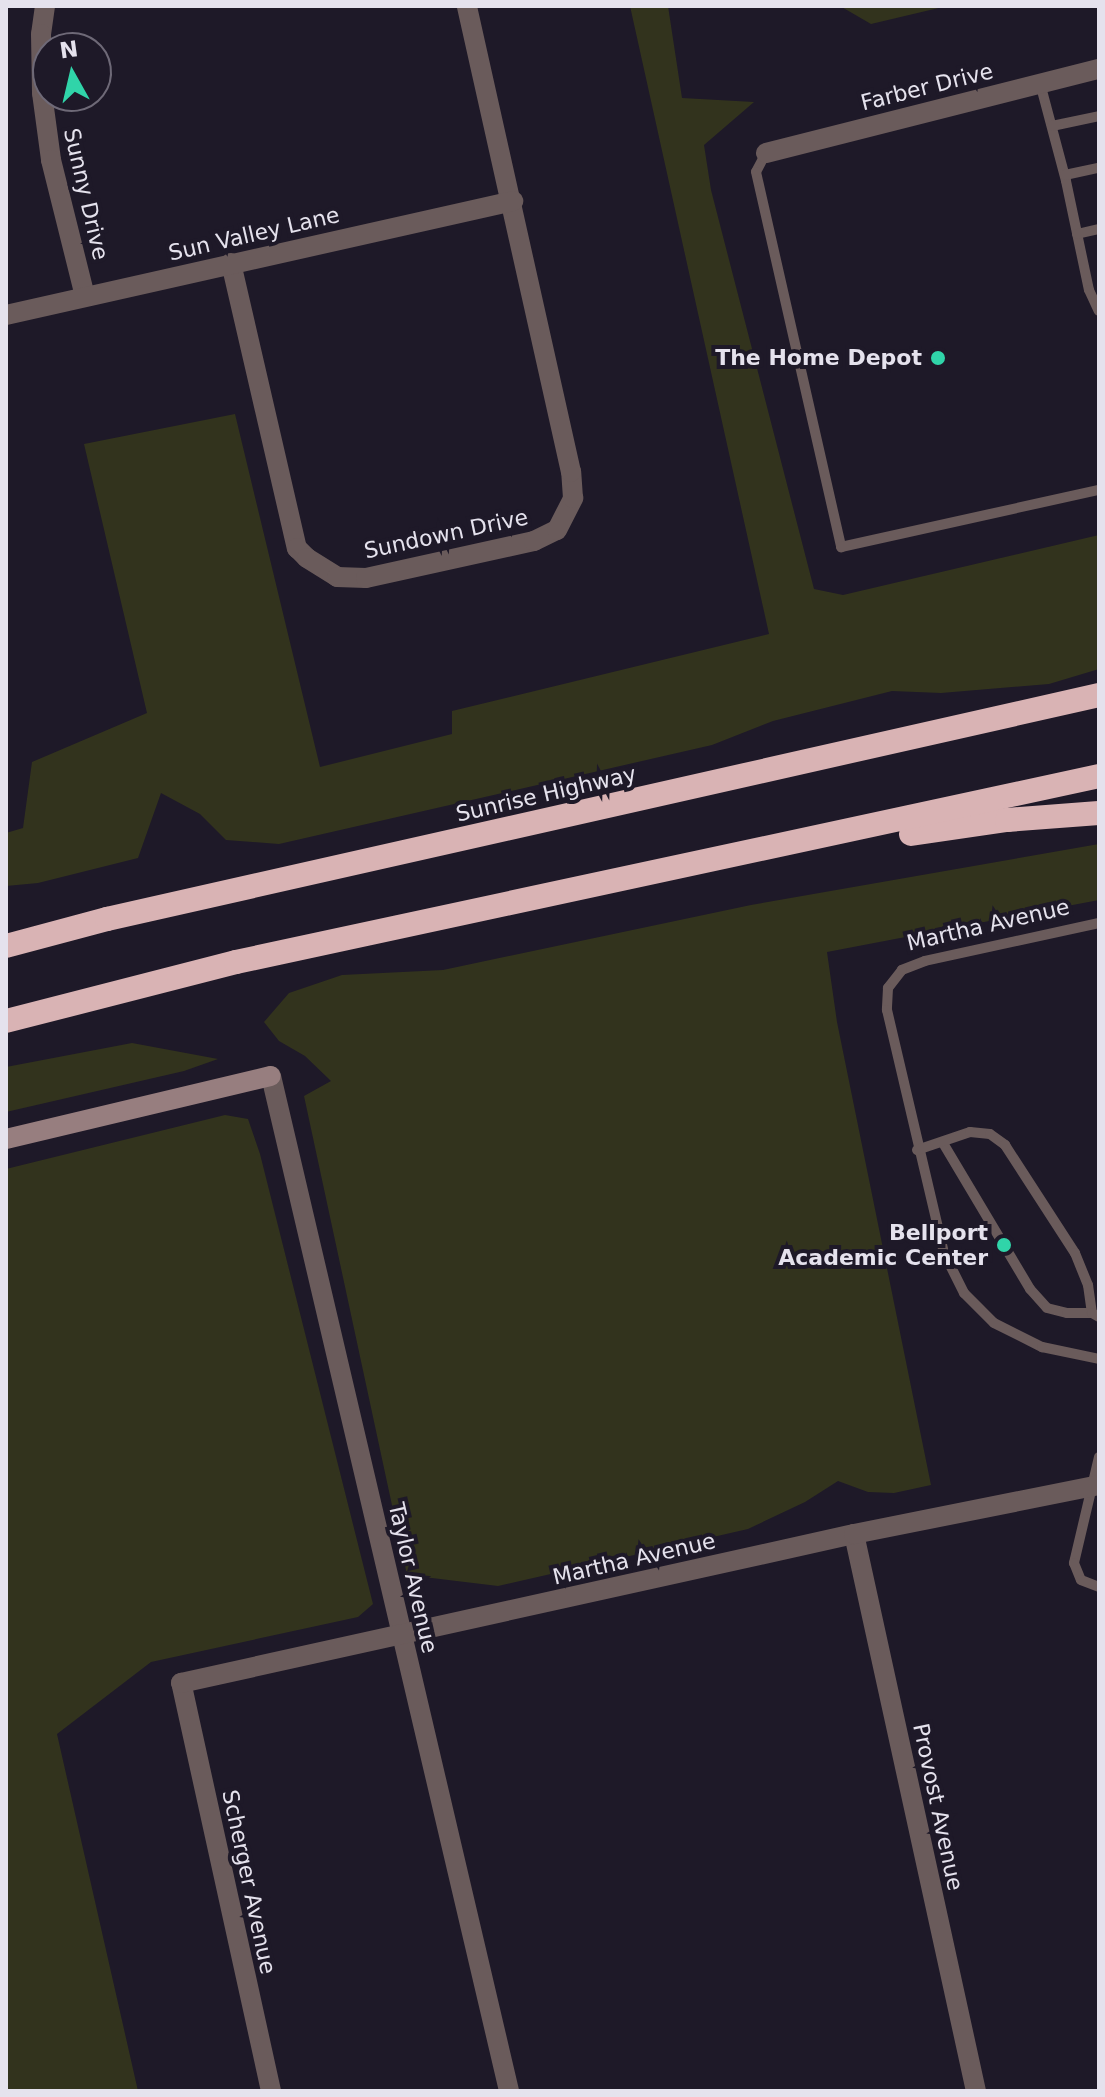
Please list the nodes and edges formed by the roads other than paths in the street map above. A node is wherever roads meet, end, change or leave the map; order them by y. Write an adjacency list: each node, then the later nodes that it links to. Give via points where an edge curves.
1 (45, 6): 15 (street, Sunny Drive, via 42,93 51,160)
2 (467, 6): 10 (street, Sundown Drive)
3 (1099, 69): 4 (street, Farber Drive)
4 (1040, 83): 6 (lane); 7 (street, Farber Drive)
5 (1099, 116): 6 (lane)
6 (1052, 126): 9 (lane)
7 (766, 153): 18 (lane, via 756,172 841,547)
8 (1099, 168): 9 (lane)
9 (1065, 175): 12 (lane)
10 (513, 201): 13 (street, Sun Valley Lane); 13 (street, Sundown Drive, via 573,498 565,520 546,537 389,573 337,577 297,548)
11 (1099, 229): 12 (lane)
12 (1077, 234): 14 (lane)
13 (231, 263): 15 (street, Sun Valley Lane)
14 (1094, 289): 16 (lane)
15 (85, 296): 17 (street, Sun Valley Lane)
16 (1099, 311)
17 (6, 315)
18 (1099, 490)
19 (1099, 695): 24 (highway, Sunrise Highway)
20 (1099, 776): 22 (highway)
21 (1099, 813): 22 (highway, via 970,824)
22 (660, 873): 25 (highway, via 236,962)
23 (1099, 923): 28 (lane, Martha Avenue, via 902,970 888,988 887,1010)
24 (6, 946)
25 (6, 1021)
26 (6, 1139): 35 (street, Taylor Avenue, via 271,1076)
27 (943, 1143): 28 (lane); 29 (lane, via 1030,1289 1047,1308); 29 (lane, via 970,1132 990,1134 1005,1145 1075,1253)
28 (917, 1150): 30 (lane, Martha Avenue, via 944,1253 964,1293 994,1323 1042,1347)
29 (1096, 1315)
30 (1099, 1359)
31 (1099, 1457): 32 (lane)
32 (1095, 1485): 33 (street, Martha Avenue); 34 (lane, via 1074,1563 1081,1580)
33 (854, 1534): 35 (street, Martha Avenue); 39 (street, Provost Avenue)
34 (1099, 1587)
35 (402, 1635): 36 (street, Martha Avenue); 38 (street, Taylor Avenue)
36 (181, 1683): 37 (street, Scherger Avenue)
37 (271, 2091)
38 (509, 2091)
39 (976, 2091)

